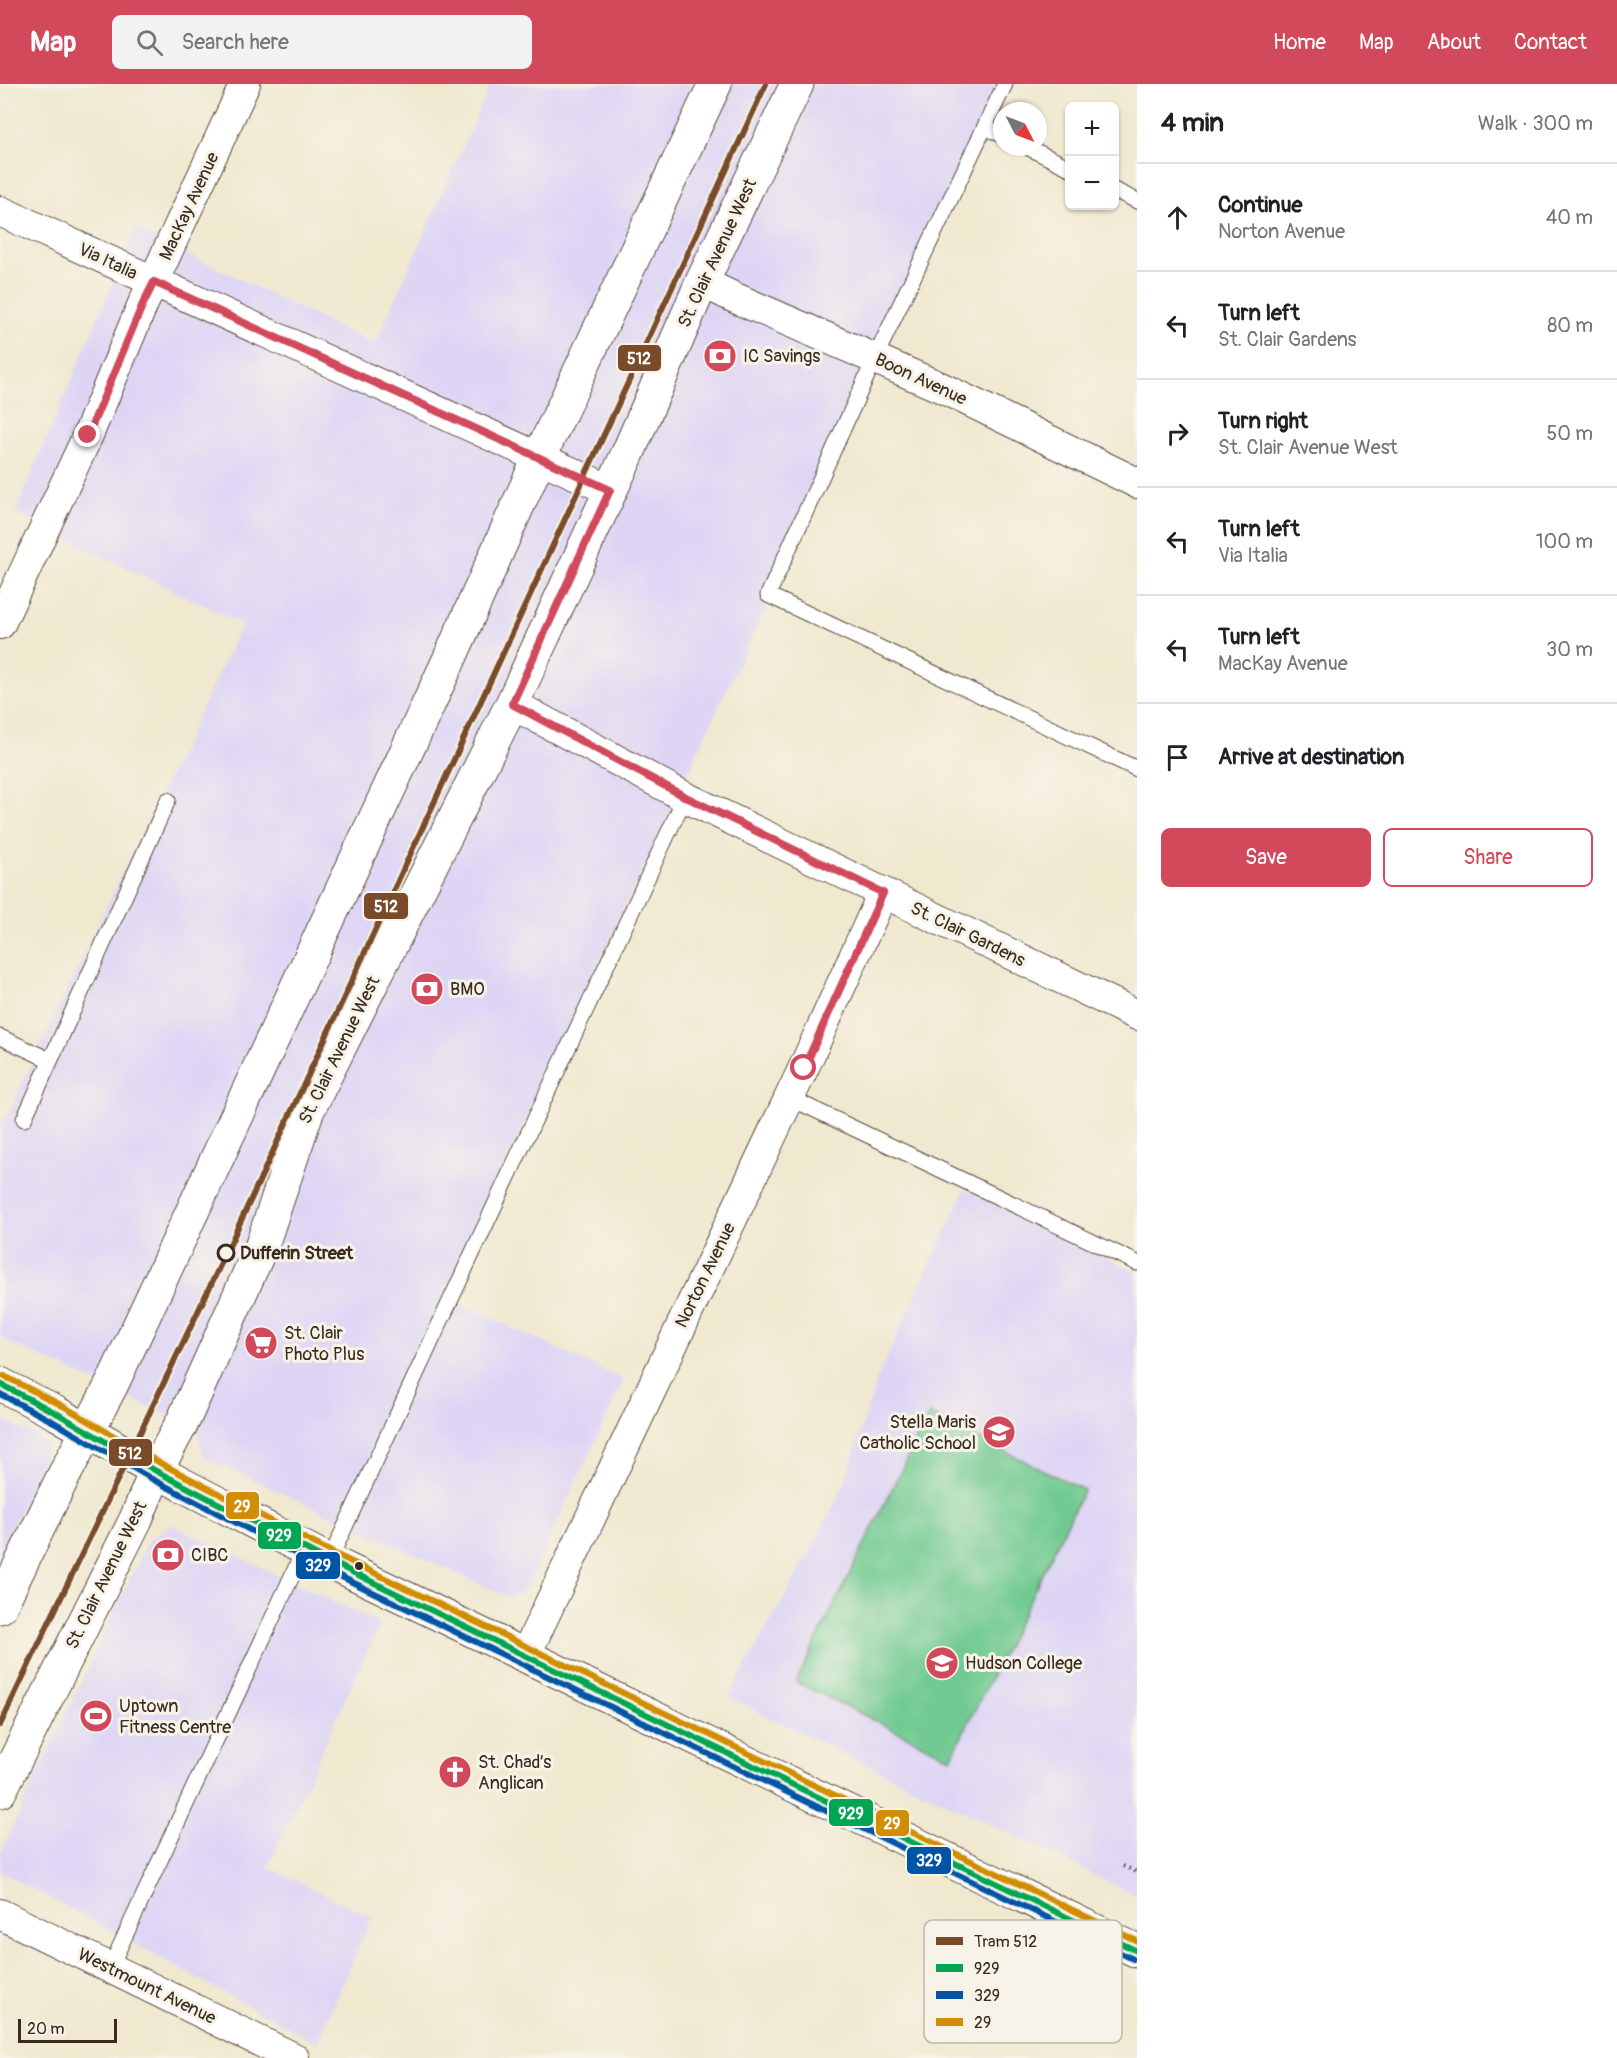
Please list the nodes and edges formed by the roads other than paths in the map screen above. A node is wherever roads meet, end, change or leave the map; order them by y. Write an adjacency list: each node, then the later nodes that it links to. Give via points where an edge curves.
1 (245, 84): 12 (street, MacKay Avenue)
2 (715, 84): 15 (main road)
3 (797, 84): 13 (main road, St. Clair Avenue West)
4 (1005, 84): 5 (lane)
5 (985, 127): 6 (lane); 14 (lane)
6 (993, 131)
7 (1045, 156): 8 (lane)
8 (1065, 166)
9 (1119, 192): 10 (lane)
10 (1137, 201)
11 (0, 211): 12 (street, Via Italia)
12 (154, 282): 15 (street, Via Italia); 18 (street, MacKay Avenue)
13 (702, 282): 14 (street, Boon Avenue); 17 (main road, St. Clair Avenue West)
14 (875, 358): 16 (street, Boon Avenue); 20 (lane, via 768,595)
15 (539, 458): 17 (street, Via Italia); 31 (main road, via 449,660)
16 (1137, 483)
17 (610, 490): 19 (main road, St. Clair Avenue West)
18 (0, 624)
19 (512, 704): 21 (street, St. Clair Gardens); 32 (main road, St. Clair Avenue West, via 307,1112 262,1245)
20 (1137, 769)
21 (686, 797): 23 (street, St. Clair Gardens); 33 (lane)
22 (168, 800): 26 (lane)
23 (883, 893): 24 (street, St. Clair Gardens); 27 (street, Norton Avenue)
24 (1137, 1015)
25 (0, 1037): 26 (lane)
26 (50, 1060): 28 (lane)
27 (790, 1098): 29 (lane); 35 (street, Norton Avenue)
28 (24, 1119)
29 (1137, 1263)
30 (0, 1384): 31 (main road)
31 (87, 1432): 32 (main road); 34 (main road)
32 (156, 1472): 33 (main road); 36 (main road, St. Clair Avenue West)
33 (317, 1554): 35 (main road); 41 (lane)
34 (0, 1607)
35 (525, 1656): 38 (main road)
36 (0, 1791)
37 (0, 1914): 41 (street, Westmount Avenue)
38 (1073, 1920)
39 (1122, 1944): 40 (main road)
40 (1137, 1951)
41 (110, 1968): 42 (street, Westmount Avenue)
42 (294, 2058)

